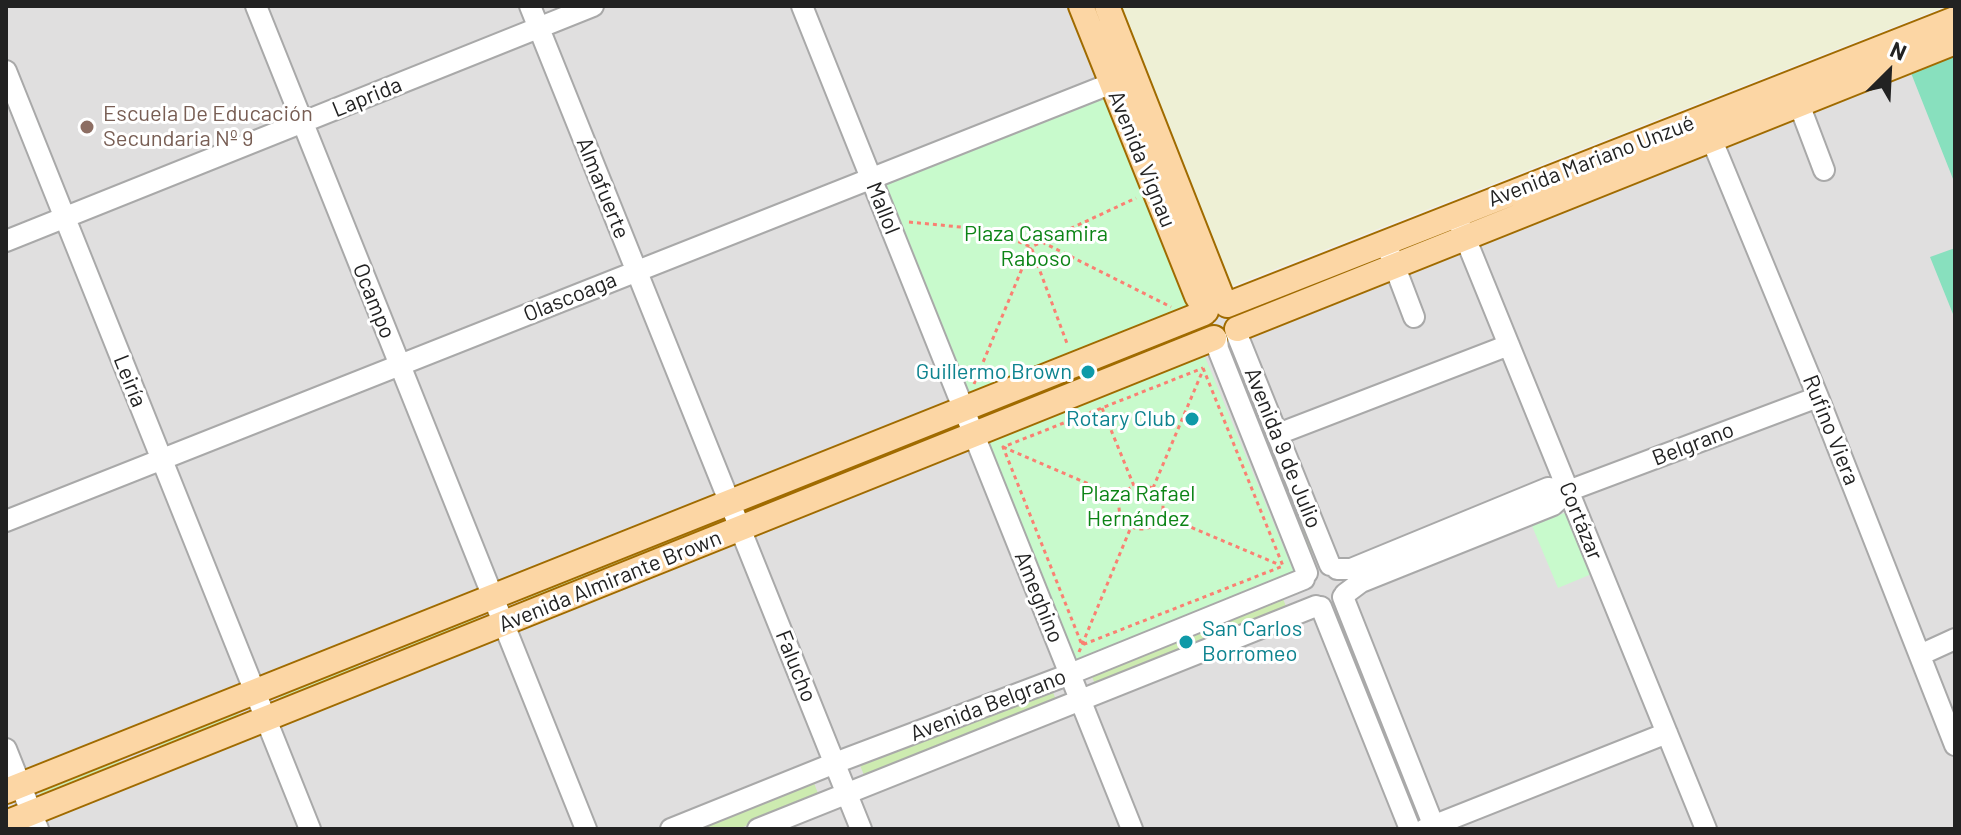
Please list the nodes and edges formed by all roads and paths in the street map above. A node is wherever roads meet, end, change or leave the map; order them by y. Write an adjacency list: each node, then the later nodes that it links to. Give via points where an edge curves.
1 (256, 6): 13 (street, Ocampo)
2 (530, 6): 8 (street, Almafuerte)
3 (593, 6): 8 (street, Laprida)
4 (802, 6): 16 (street, Mallol)
5 (1081, 6): 11 (main road, Avenida Vignau)
6 (1107, 6): 11 (main road, Avenida Vignau)
7 (1955, 19): 12 (main road, Avenida Mariano Unzué)
8 (539, 28): 13 (street, Laprida); 27 (street, Almafuerte)
9 (1955, 42): 12 (main road, Avenida Mariano Unzué)
10 (6, 71): 19 (street, Leiría)
11 (1123, 78): 16 (street, Olascoaga); 17 (main road, Avenida Vignau); 28 (main road, Avenida Vignau)
12 (1795, 93): 14 (main road, Avenida Mariano Unzué); 15 (street)
13 (302, 122): 19 (street, Laprida); 32 (street, Ocampo)
14 (1709, 127): 18 (main road, Avenida Mariano Unzué); 21 (main road, Avenida Mariano Unzué); 35 (street, Rufino Viera)
15 (1824, 170)
16 (871, 178): 20 (street, Mallol); 27 (street, Olascoaga)
17 (1155, 190): 24 (path); 28 (main road, Avenida Vignau, via 1197,296)
18 (1456, 213): 21 (street, Cortázar); 23 (main road, Avenida Mariano Unzué)
19 (65, 217): 22 (street, Laprida); 41 (street, Leiría)
20 (888, 220): 25 (path, via 991,230); 37 (street, Mallol)
21 (1465, 238): 26 (main road, Avenida Mariano Unzué); 31 (street, Cortázar)
22 (6, 241)
23 (1386, 241): 26 (street); 28 (main road, Avenida Mariano Unzué)
24 (1042, 242): 25 (path); 28 (path)
25 (1031, 247): 33 (path); 37 (path)
26 (1395, 266): 29 (street); 30 (main road, Avenida Mariano Unzué)
27 (637, 271): 32 (street, Olascoaga); 46 (street, Almafuerte)
28 (1211, 310): 30 (main road, via 1203,325); 30 (main road, via 1238,315); 33 (main road, Avenida Almirante Brown)
29 (1414, 317)
30 (1224, 335): 34 (path); 38 (main road, Avenida Almirante Brown); 39 (street, Avenida 9 de Julio); 54 (street, Avenida 9 de Julio, via 1218,349)
31 (1509, 345): 39 (street); 44 (street, Cortázar)
32 (400, 365): 41 (street, Olascoaga); 55 (street, Ocampo)
33 (1075, 365): 37 (main road, Avenida Almirante Brown)
34 (1203, 368): 36 (path); 43 (path); 52 (path)
35 (1818, 397): 44 (street, Belgrano); 61 (street, Rufino Viera)
36 (1102, 408): 40 (path); 42 (path)
37 (964, 410): 38 (street, Ameghino); 46 (main road, Avenida Almirante Brown)
38 (974, 434): 50 (main road, Avenida Almirante Brown); 62 (street, Ameghino)
39 (1278, 434): 53 (street, Avenida 9 de Julio)
40 (1003, 447): 45 (path); 60 (path)
41 (162, 459): 48 (street, Olascoaga); 63 (street, Leiría)
42 (1134, 486): 43 (path); 45 (path)
43 (1153, 488): 47 (path, via 1162,500)
44 (1568, 491): 51 (street, via 1553,505); 66 (street, Cortázar)
45 (1121, 498): 49 (path, via 1121,518)
46 (730, 503): 50 (street, Falucho); 55 (main road, Avenida Almirante Brown)
47 (1162, 515): 49 (path, via 1146,529); 52 (path)
48 (6, 521)
49 (1131, 527): 60 (path)
50 (740, 528): 58 (main road, Avenida Almirante Brown); 69 (street, Falucho)
51 (1450, 538): 53 (street, via 1351,569); 56 (street, via 1361,582)
52 (1283, 566): 54 (path); 60 (path)
53 (1333, 567): 54 (street, via 1317,566); 56 (street, via 1344,577)
54 (1305, 576): 57 (street, via 1307,599); 62 (street, Avenida Belgrano)
55 (493, 596): 58 (street, Ocampo); 63 (main road, Avenida Almirante Brown)
56 (1344, 596): 57 (street, via 1332,606); 74 (street)
57 (1319, 606): 64 (street, Avenida Belgrano); 81 (street)
58 (504, 623): 65 (main road, Avenida Almirante Brown); 76 (street, Ocampo)
59 (1955, 639): 61 (street)
60 (1082, 645): 62 (path)
61 (1920, 655): 67 (street, Rufino Viera)
62 (1070, 674): 64 (street, Ameghino); 69 (street, Avenida Belgrano)
63 (254, 691): 65 (street, Leiría); 70 (main road, Avenida Almirante Brown)
64 (1080, 700): 71 (street, Avenida Belgrano); 80 (street, Ameghino)
65 (266, 719): 72 (main road, Avenida Almirante Brown); 75 (street, Leiría)
66 (1667, 733): 74 (street); 82 (street, Cortázar)
67 (1955, 745)
68 (6, 749): 70 (street)
69 (835, 763): 71 (street, Falucho); 77 (street, Avenida Belgrano)
70 (13, 788): 72 (street)
71 (847, 793): 78 (street, Avenida Belgrano); 79 (street, Falucho)
72 (35, 821): 73 (main road, Avenida Almirante Brown)
73 (6, 823)
74 (1431, 828)
75 (310, 829)
76 (586, 829)
77 (671, 829)
78 (758, 829)
79 (861, 829)
80 (1132, 829)
81 (1410, 829)
82 (1706, 829)

